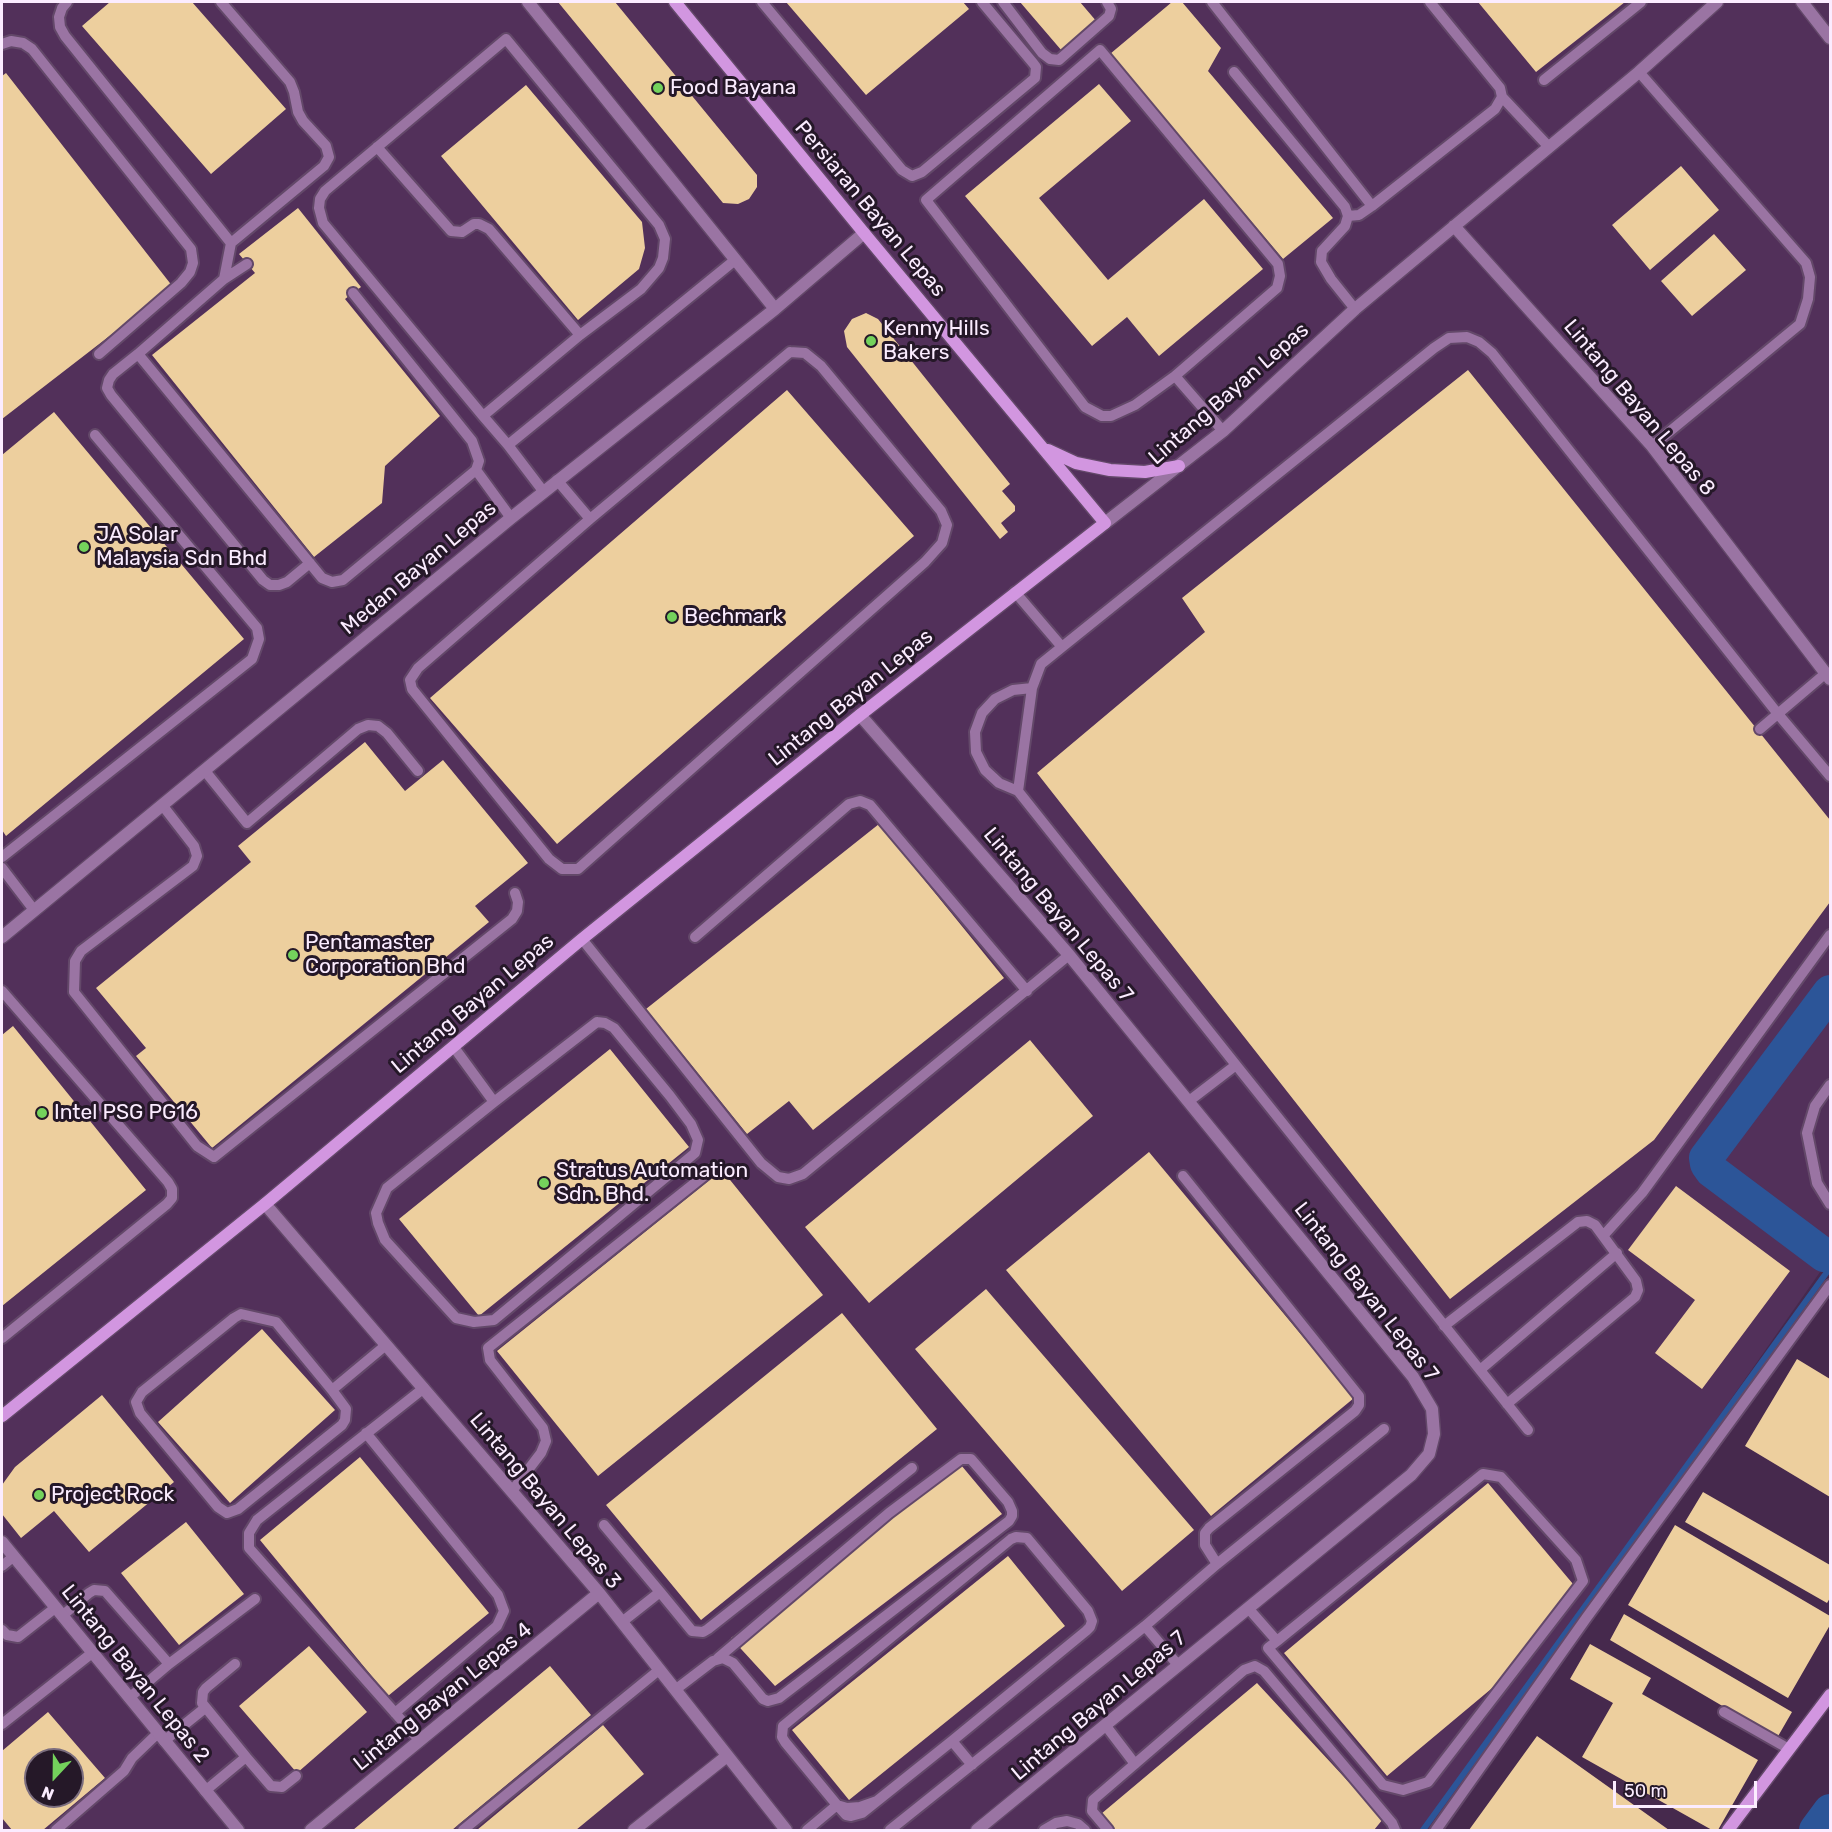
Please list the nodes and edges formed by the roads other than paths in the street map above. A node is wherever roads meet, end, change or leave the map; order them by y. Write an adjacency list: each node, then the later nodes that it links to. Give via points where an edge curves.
1 (67, 2): 26 (lane, via 59,17 65,36)
2 (221, 2): 26 (lane, via 290,82 298,112 326,146 329,157 324,166)
3 (528, 2): 27 (street)
4 (675, 2): 25 (street, Persiaran Bayan Lepas)
5 (762, 2): 6 (lane, via 902,170 912,176 922,172 1035,78 1033,63)
6 (982, 2)
7 (1003, 2): 8 (lane, via 1042,52 1059,60 1109,16)
8 (1107, 2)
9 (1212, 2): 22 (lane)
10 (1430, 2): 19 (lane, via 1500,88)
11 (1641, 2): 18 (lane)
12 (1717, 2): 17 (street, Lintang Bayan Lepas)
13 (1802, 2): 14 (street)
14 (1830, 38)
15 (2, 44): 34 (lane, via 23,43 32,49 191,249 193,263 181,283)
16 (1234, 72): 23 (lane, via 1345,207)
17 (1639, 72): 21 (street, Lintang Bayan Lepas); 41 (lane, via 1806,263 1810,278 1800,324)
18 (1544, 80)
19 (1502, 97): 21 (lane); 22 (lane, via 1495,109)
20 (377, 147): 33 (lane, via 451,231 462,232 480,224 489,229); 33 (lane, via 506,39 659,225 665,239 659,268 640,289); 37 (lane, via 325,191 319,208 323,223)
21 (1549, 147): 24 (street, Lintang Bayan Lepas)
22 (1372, 206): 23 (lane, via 1359,215)
23 (1348, 216): 32 (lane, via 1345,226 1322,251 1321,262)
24 (1454, 226): 32 (street, Lintang Bayan Lepas); 41 (street, Lintang Bayan Lepas 8)
25 (864, 233): 31 (street, Medan Bayan Lepas); 42 (street, Persiaran Bayan Lepas)
26 (231, 243): 29 (lane)
27 (735, 260): 31 (street); 40 (lane)
28 (247, 264): 29 (lane)
29 (224, 279): 35 (lane)
30 (353, 293): 44 (lane, via 472,441 479,461)
31 (775, 309): 45 (street, Medan Bayan Lepas)
32 (1355, 309): 38 (street, Lintang Bayan Lepas)
33 (579, 335): 37 (lane)
34 (99, 354)
35 (138, 354): 50 (lane); 50 (lane, via 109,380 108,388 118,405 270,585 287,582)
36 (1175, 376): 36 (lane, via 1111,416 1085,407 926,200 1100,50 1278,264 1277,288); 38 (lane)
37 (483, 416): 40 (lane)
38 (1223, 431): 43 (street, Lintang Bayan Lepas)
39 (95, 435): 63 (lane, via 257,628 259,639 252,659)
40 (508, 445): 46 (lane)
41 (1652, 446): 53 (street, Lintang Bayan Lepas 8)
42 (1044, 448): 43 (street, via 1076,462 1110,470 1145,472); 49 (street, Persiaran Bayan Lepas)
43 (1179, 466): 49 (street, Lintang Bayan Lepas)
44 (476, 470): 47 (lane); 50 (lane, via 343,580 322,578)
45 (557, 480): 46 (street, Medan Bayan Lepas); 48 (lane)
46 (543, 491): 47 (street, Medan Bayan Lepas)
47 (511, 518): 58 (street, Medan Bayan Lepas)
48 (590, 519): 48 (lane, via 418,668 410,680 412,690 549,859 562,868 578,869 925,562 942,543 947,525 941,511 821,366 805,353 790,352)
49 (1105, 523): 51 (street, Lintang Bayan Lepas)
50 (310, 563)
51 (1015, 592): 52 (lane); 56 (street, Lintang Bayan Lepas)
52 (1062, 647): 54 (lane, via 1041,664); 55 (lane, via 1434,348 1459,336 1479,342 1492,353)
53 (1828, 676): 55 (lane)
54 (1032, 688): 61 (lane); 61 (lane, via 1013,690 995,699 982,713 975,732 976,752 985,770 999,783)
55 (1778, 714): 57 (lane); 60 (lane)
56 (860, 715): 70 (street, Lintang Bayan Lepas); 71 (street, Lintang Bayan Lepas 7)
57 (1760, 729)
58 (205, 771): 59 (lane, via 247,823 358,729 368,725 387,733); 62 (street, Medan Bayan Lepas)
59 (418, 771)
60 (1830, 776)
61 (1018, 791): 75 (lane)
62 (163, 806): 65 (lane, via 194,846 197,856 193,866 81,951 75,961 74,992 197,1146 214,1157 512,919 518,902); 66 (street, Medan Bayan Lepas)
63 (2, 857)
64 (2, 868): 66 (lane)
65 (514, 893)
66 (34, 910): 68 (street, Medan Bayan Lepas)
67 (1830, 934): 83 (lane, via 1642,1193)
68 (2, 937)
69 (695, 938): 72 (lane, via 849,804 860,801 870,805)
70 (582, 939): 72 (lane, via 761,1163 778,1177 789,1179 802,1174); 74 (street, Lintang Bayan Lepas)
71 (1070, 955): 72 (lane); 77 (street, Lintang Bayan Lepas 7)
72 (1027, 991)
73 (3, 996): 87 (lane, via 168,1182 172,1198)
74 (453, 1046): 78 (lane); 81 (street, Lintang Bayan Lepas)
75 (1236, 1065): 77 (lane); 86 (lane)
76 (1830, 1085): 82 (lane, via 1815,1106 1807,1133 1817,1183)
77 (1189, 1101): 107 (street, Lintang Bayan Lepas 7, via 1413,1377 1432,1409 1434,1434 1429,1454 1411,1475)
78 (494, 1102): 78 (lane, via 597,1022 605,1023 614,1028 670,1095 698,1140 695,1153 494,1320 474,1322 456,1318 385,1240 376,1213 387,1188)
79 (715, 1167): 98 (lane, via 488,1348 489,1360 543,1428 546,1441)
80 (1182, 1176): 102 (lane, via 1359,1396 1355,1411 1209,1528 1205,1545)
81 (265, 1204): 88 (street, Lintang Bayan Lepas 3); 93 (street, Lintang Bayan Lepas)
82 (1830, 1204)
83 (1603, 1236): 84 (lane); 86 (lane, via 1587,1221 1578,1222)
84 (1617, 1253): 89 (lane); 92 (lane, via 1636,1281 1635,1297)
85 (1830, 1285): 151 (lane)
86 (1444, 1326): 89 (lane)
87 (2, 1338)
88 (387, 1345): 90 (street, Lintang Bayan Lepas 3); 91 (lane)
89 (1480, 1370): 92 (lane)
90 (424, 1388): 96 (lane); 98 (street, Lintang Bayan Lepas 3)
91 (332, 1390): 91 (lane, via 346,1409 342,1425 238,1509 227,1513 140,1413 136,1402 142,1392 242,1314 276,1322)
92 (1507, 1404): 95 (lane)
93 (2, 1416)
94 (1384, 1429): 102 (lane)
95 (1528, 1430)
96 (366, 1433): 124 (lane, via 498,1595 504,1611 497,1626); 124 (lane, via 257,1520 249,1533 249,1548)
97 (912, 1468): 104 (lane, via 703,1632 688,1627)
98 (512, 1491): 105 (street, Lintang Bayan Lepas 3)
99 (604, 1525): 104 (lane)
100 (2, 1542): 101 (street, Lintang Bayan Lepas 2)
101 (13, 1557): 103 (lane); 108 (street, Lintang Bayan Lepas 2)
102 (1217, 1564): 110 (lane)
103 (2, 1566)
104 (660, 1592): 109 (lane)
105 (599, 1593): 109 (street, Lintang Bayan Lepas 3); 128 (street, Lintang Bayan Lepas 4)
106 (255, 1599): 115 (lane)
107 (1248, 1608): 112 (lane); 117 (street, Lintang Bayan Lepas 7)
108 (59, 1612): 111 (lane, via 18,1636); 113 (street, Lintang Bayan Lepas 2); 115 (lane, via 94,1590 105,1591)
109 (622, 1622): 118 (street, Lintang Bayan Lepas 3)
110 (1145, 1626): 117 (lane); 134 (lane)
111 (2, 1630)
112 (1277, 1641): 112 (lane, via 1268,1648 1383,1785 1403,1790 1428,1782 1583,1581 1576,1560 1501,1477 1483,1474)
113 (92, 1653): 121 (street, Lintang Bayan Lepas 2); 125 (lane)
114 (718, 1658): 114 (lane, via 729,1659 763,1699 778,1698 1009,1521 1012,1510 1008,1502 971,1459 961,1459 889,1513); 119 (lane)
115 (169, 1664): 121 (lane)
116 (236, 1664): 122 (lane, via 203,1692)
117 (1178, 1665): 126 (street, Lintang Bayan Lepas 7)
118 (659, 1670): 119 (street, Lintang Bayan Lepas 3); 141 (lane)
119 (675, 1690): 131 (street, Lintang Bayan Lepas 3)
120 (1830, 1695): 130 (street)
121 (129, 1698): 127 (street, Lintang Bayan Lepas 2)
122 (205, 1708): 127 (lane); 132 (lane)
123 (1724, 1712): 130 (lane)
124 (395, 1713): 128 (lane)
125 (2, 1724)
126 (1106, 1726): 133 (lane); 146 (street, Lintang Bayan Lepas 7)
127 (161, 1737): 136 (street, Lintang Bayan Lepas 2); 138 (lane, via 132,1758 124,1771)
128 (420, 1741): 140 (street, Lintang Bayan Lepas 4)
129 (952, 1741): 134 (lane); 137 (lane, via 857,1816 846,1815); 137 (lane, via 1090,1627 1088,1611 1027,1538 1011,1539 783,1726 785,1742)
130 (1789, 1749): 152 (street)
131 (726, 1756): 142 (street); 143 (street, Lintang Bayan Lepas 3)
132 (246, 1757): 135 (lane, via 271,1786 282,1787); 136 (lane)
133 (1135, 1764): 149 (lane, via 1093,1800 1092,1811); 150 (lane, via 1244,1670 1255,1666 1264,1671)
134 (972, 1765): 145 (lane)
135 (296, 1776)
136 (205, 1791): 139 (street, Lintang Bayan Lepas 2)
137 (837, 1805): 144 (lane)
138 (56, 1830)
139 (238, 1830)
140 (310, 1830)
141 (463, 1830)
142 (634, 1830)
143 (786, 1830)
144 (807, 1830)
145 (890, 1830)
146 (977, 1830)
147 (1044, 1830): 148 (lane, via 1056,1822 1067,1821)
148 (1085, 1830)
149 (1108, 1830)
150 (1395, 1830)
151 (1436, 1830)
152 (1728, 1830)

